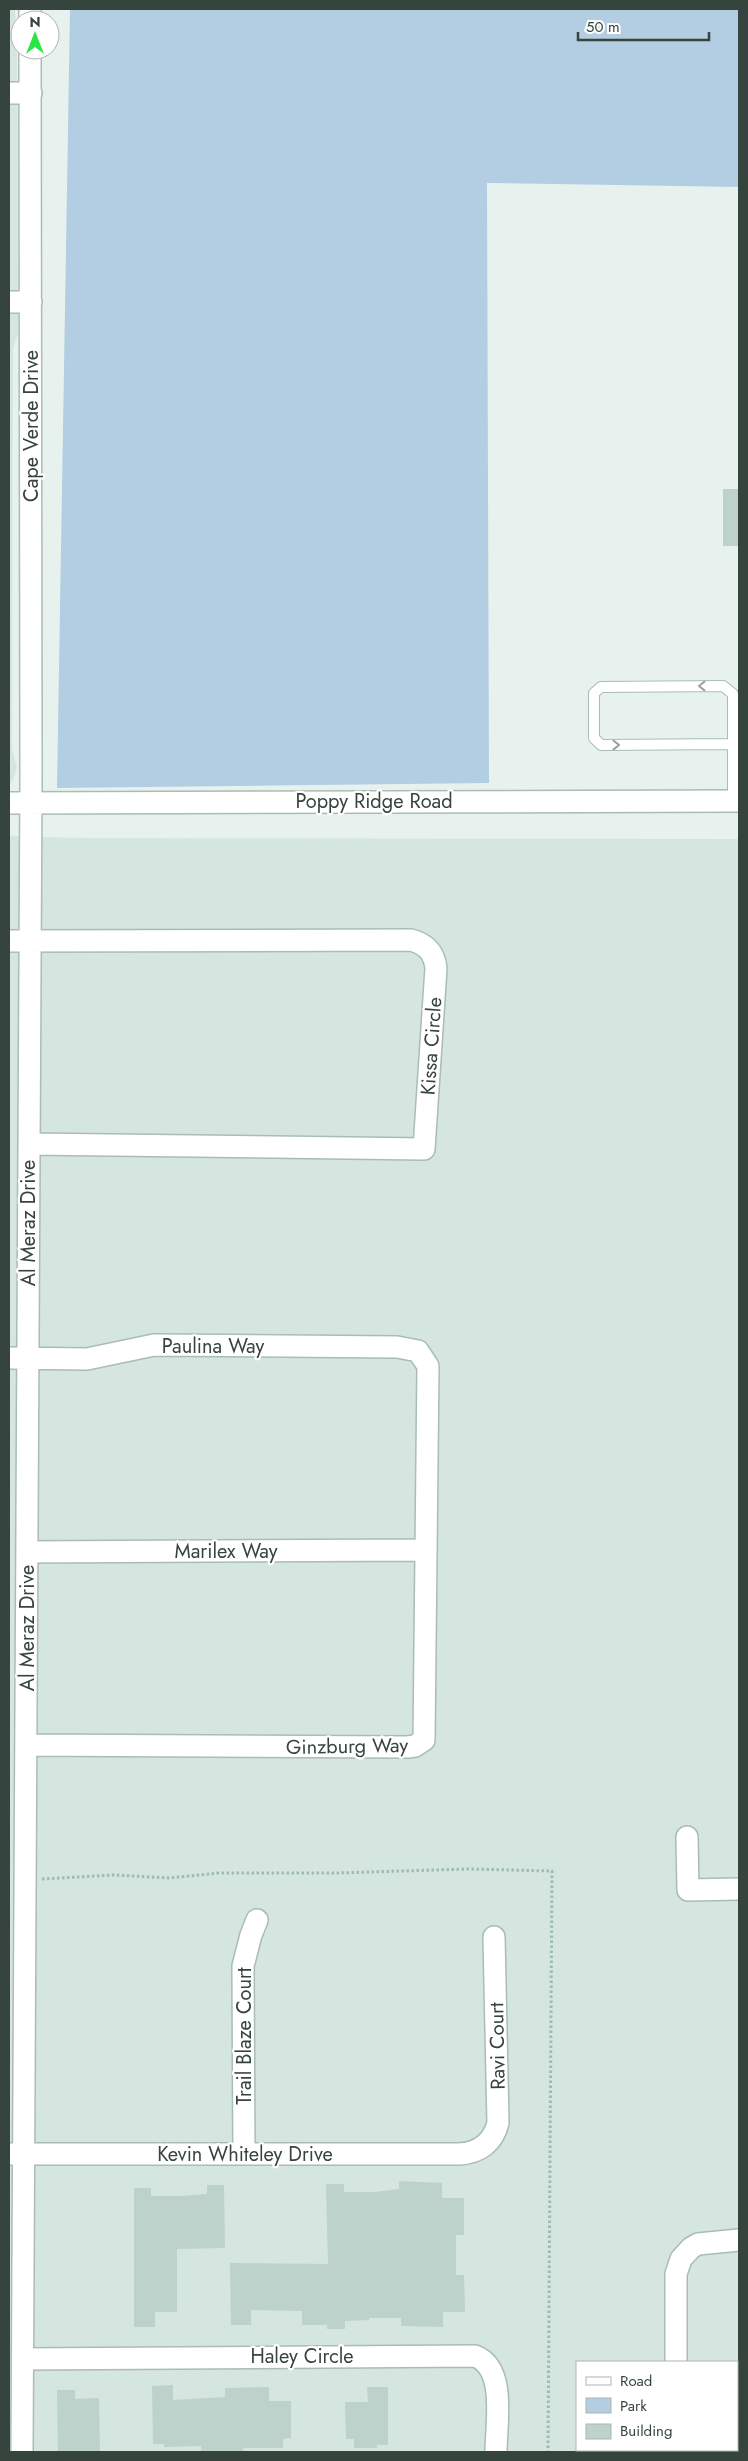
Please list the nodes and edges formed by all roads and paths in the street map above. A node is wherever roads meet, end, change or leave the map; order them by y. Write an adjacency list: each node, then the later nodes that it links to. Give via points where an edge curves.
1 (30, 60): 3 (street, Cape Verde Drive)
2 (9, 93): 3 (street)
3 (31, 93): 5 (street, Cape Verde Drive)
4 (9, 302): 5 (street)
5 (31, 302): 9 (street, Cape Verde Drive)
6 (733, 744): 6 (lane, one-way to 6, via 733,694 723,686 601,687 594,693 594,738 601,745); 7 (lane)
7 (736, 801): 9 (street, Poppy Ridge Road)
8 (9, 803): 9 (street, Poppy Ridge Road)
9 (30, 803): 11 (street, Al Meraz Drive)
10 (9, 941): 11 (street)
11 (30, 941): 12 (street, Al Meraz Drive); 12 (street, Kissa Circle, via 411,940 426,946 432,953 436,968 424,1149)
12 (28, 1144): 14 (street, Al Meraz Drive)
13 (418, 1351): 14 (street, Paulina Way, via 397,1347 154,1345 88,1359); 15 (street, Ginzburg Way, via 428,1366)
14 (18, 1358): 16 (street, Al Meraz Drive)
15 (425, 1550): 16 (street, Marilex Way); 17 (street, Ginzburg Way, via 424,1740 415,1746)
16 (27, 1552): 17 (street, Al Meraz Drive)
17 (26, 1745): 19 (street, Al Meraz Drive)
18 (687, 1837): 20 (street, via 688,1890)
19 (25, 1880): 24 (street, Al Meraz Drive); 31 (path, via 114,1875 170,1878 218,1873 552,1871)
20 (739, 1889)
21 (257, 1920): 25 (street, Trail Blaze Court, via 246,1950 242,1983)
22 (494, 1937): 23 (street, Ravi Court, via 498,2123 492,2138)
23 (480, 2149): 25 (street, Kevin Whiteley Drive, via 459,2154)
24 (16, 2154): 25 (street, Kevin Whiteley Drive); 27 (street, Al Meraz Drive)
25 (244, 2154)
26 (739, 2240): 28 (street, via 698,2244 681,2259 676,2274)
27 (23, 2359): 29 (street, Al Meraz Drive); 30 (street, Haley Circle, via 475,2356 487,2362 495,2376)
28 (676, 2361)
29 (22, 2452)
30 (496, 2452)
31 (548, 2452)

